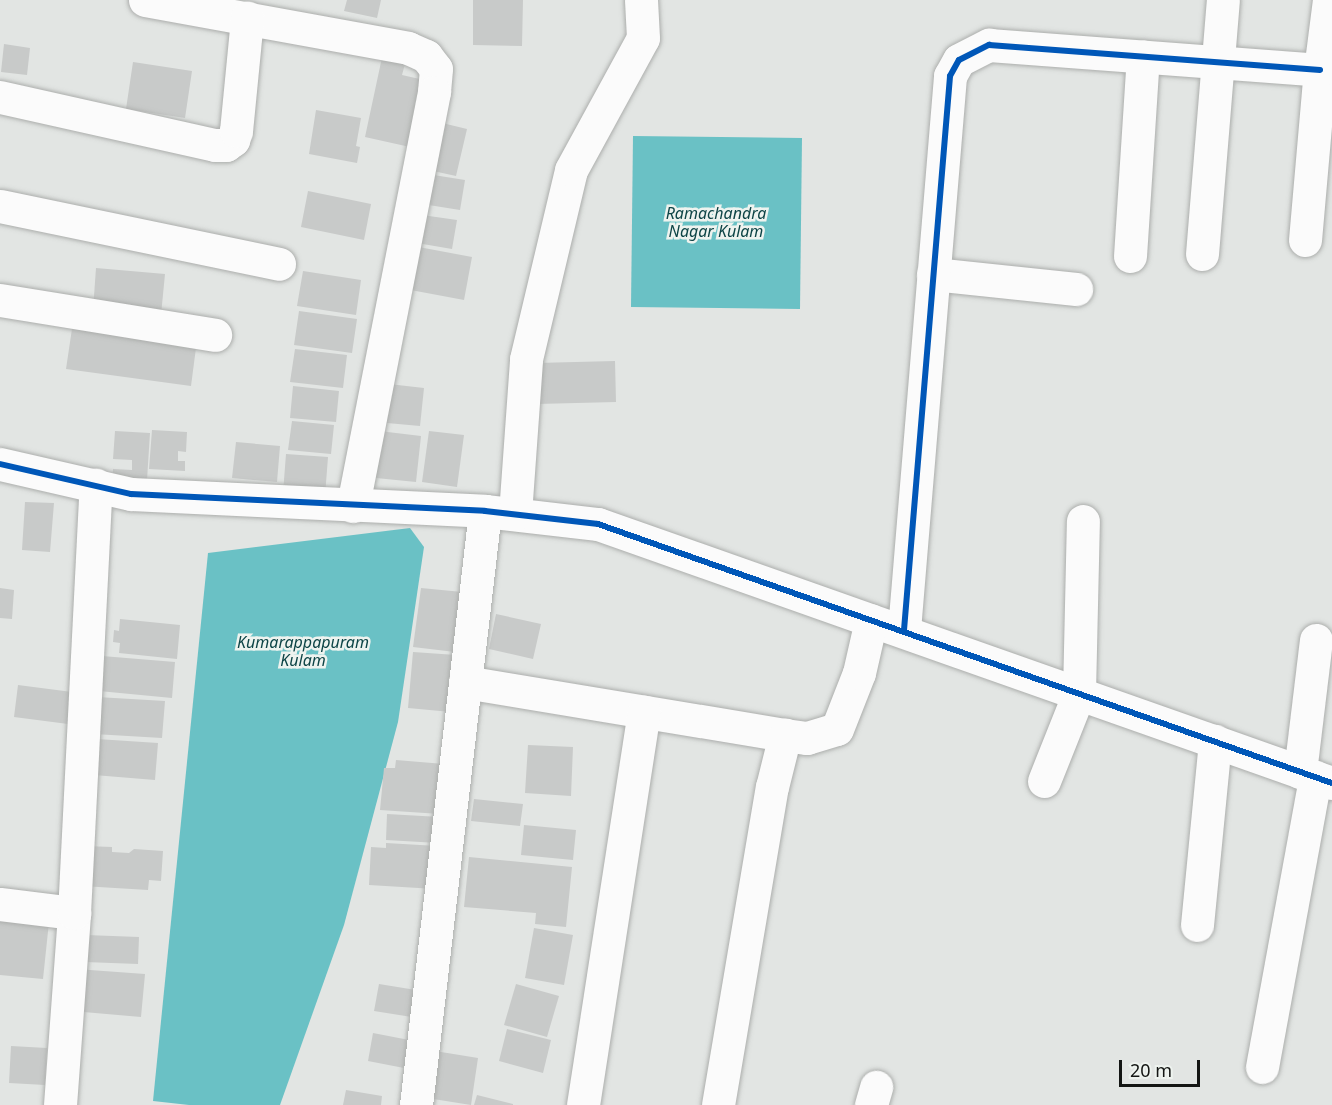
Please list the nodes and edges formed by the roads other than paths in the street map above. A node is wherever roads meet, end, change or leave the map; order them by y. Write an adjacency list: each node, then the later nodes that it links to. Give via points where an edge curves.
1 (145, 0): 5 (street)
2 (641, 0): 22 (street, via 643,38 571,170 526,359)
3 (1223, 0): 7 (street)
4 (1329, 0): 8 (street)
5 (247, 18): 9 (street, via 236,131 226,145); 21 (street, via 408,48 426,56 436,69)
6 (1143, 56): 7 (street); 13 (street); 15 (street, via 989,45 958,60 950,76)
7 (1217, 61): 8 (street); 12 (street)
8 (1320, 70): 11 (street)
9 (0, 97)
10 (0, 206): 14 (street)
11 (1305, 240)
12 (1202, 254)
13 (1130, 256)
14 (279, 264)
15 (933, 274): 16 (street); 25 (street)
16 (1076, 289)
17 (0, 300): 18 (street)
18 (215, 335)
19 (0, 464): 20 (street)
20 (96, 485): 21 (street, via 131,494); 35 (street)
21 (353, 506): 22 (street)
22 (500, 512): 24 (street, via 598,524); 27 (street)
23 (1083, 521): 28 (street)
24 (871, 620): 25 (street); 30 (street, via 859,673 837,729 807,738)
25 (904, 630): 28 (street)
26 (1316, 640): 32 (street)
27 (465, 682): 29 (street); 39 (street)
28 (1079, 693): 31 (street); 33 (street)
29 (644, 712): 30 (street); 40 (street)
30 (785, 735): 41 (street, via 772,787)
31 (1215, 741): 32 (street); 36 (street)
32 (1316, 777): 37 (street)
33 (1044, 782)
34 (0, 904): 35 (street)
35 (74, 913): 38 (street)
36 (1197, 925)
37 (1262, 1067)
38 (60, 1105)
39 (416, 1105)
40 (583, 1105)
41 (718, 1105)

